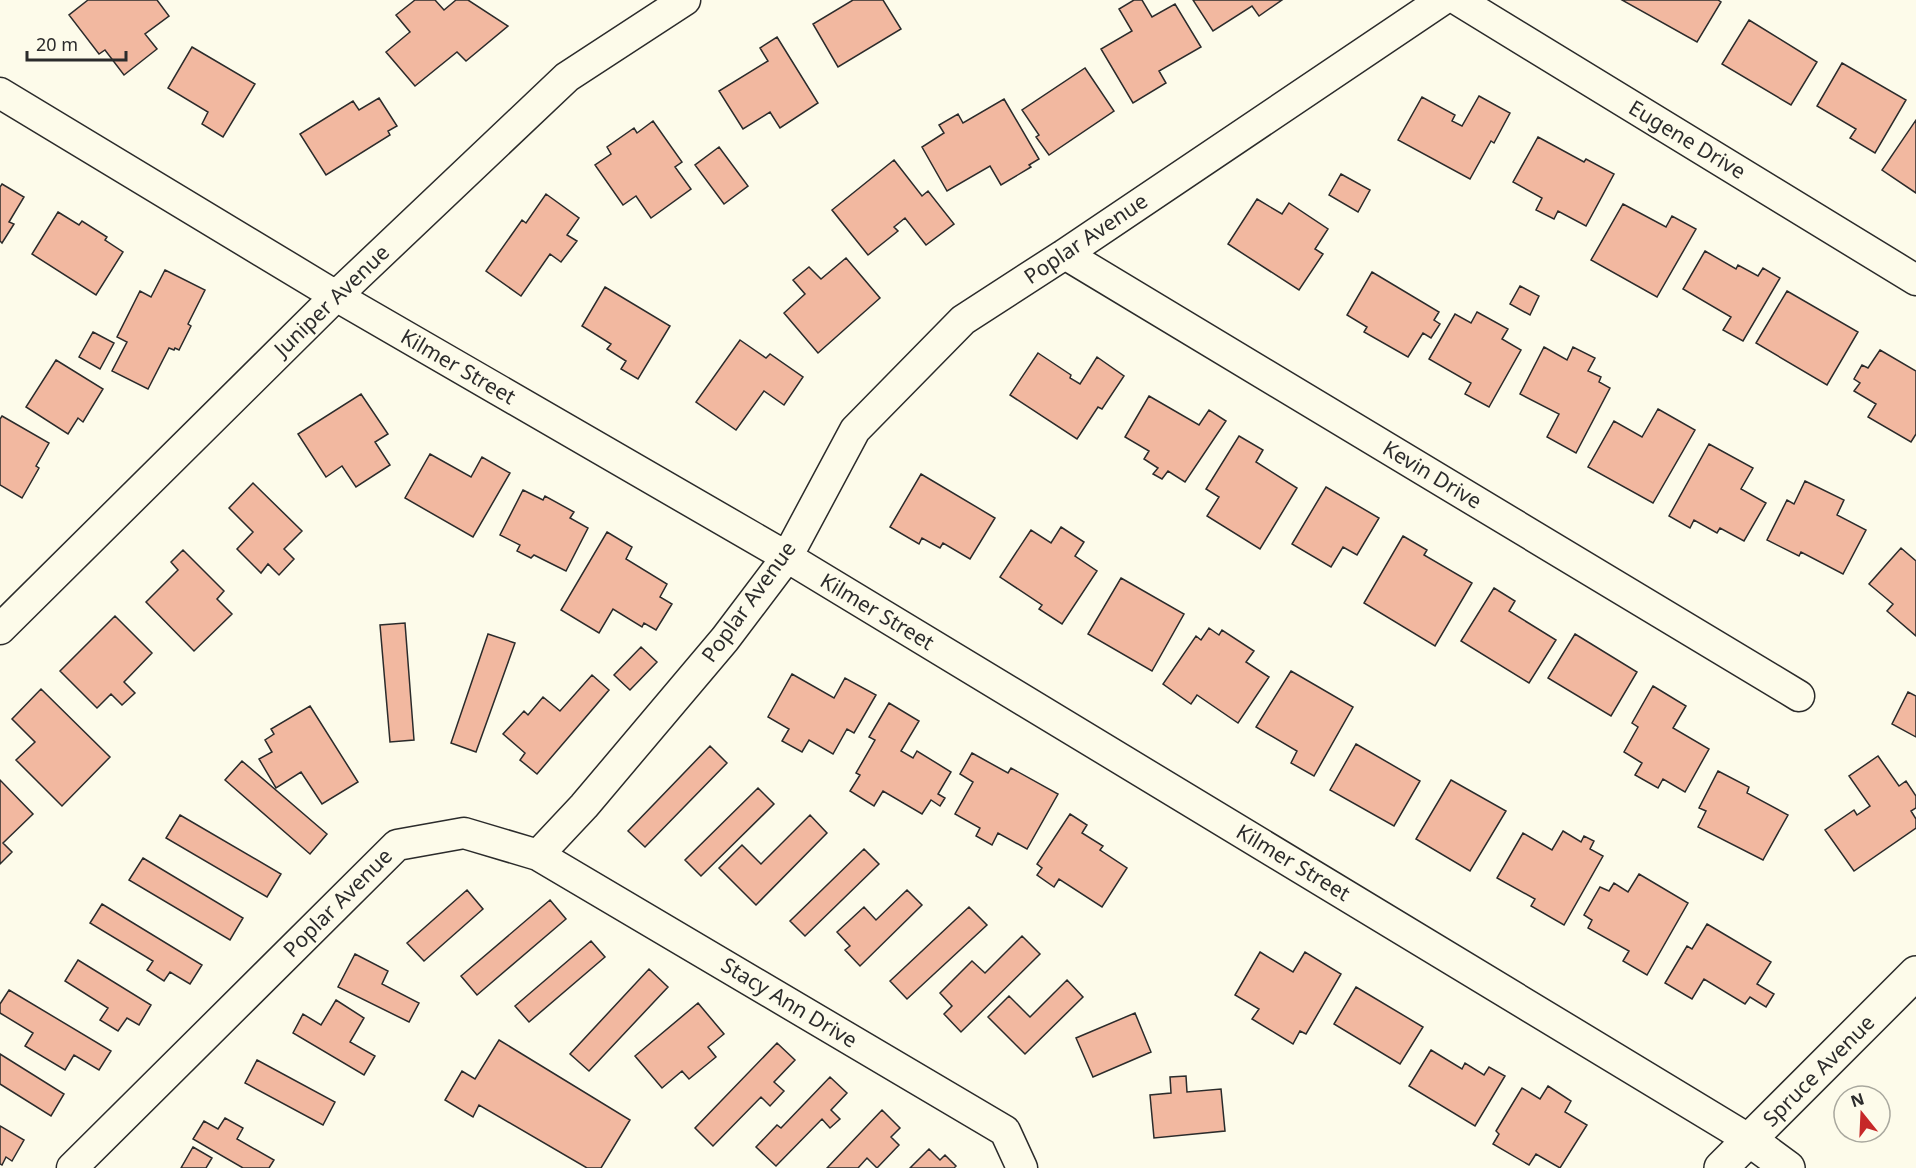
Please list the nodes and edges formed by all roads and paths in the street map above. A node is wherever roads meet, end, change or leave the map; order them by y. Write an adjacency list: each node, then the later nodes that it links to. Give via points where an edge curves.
1 (685, 0): 7 (street, Juniper Avenue, via 567,78)
2 (1442, 0): 5 (street, Poplar Avenue)
3 (1458, 0): 6 (street, Eugene Drive)
4 (0, 93): 7 (street, Kilmer Street)
5 (1065, 254): 8 (street, Poplar Avenue, via 963,320 855,430); 10 (street, Kevin Drive)
6 (1916, 280)
7 (336, 296): 8 (street, Kilmer Street); 9 (street, Juniper Avenue)
8 (787, 557): 11 (street, Poplar Avenue, via 725,639); 13 (street, Kilmer Street)
9 (0, 629)
10 (1799, 696)
11 (538, 855): 14 (street, Poplar Avenue, via 464,833 397,845); 15 (street, Stacy Ann Drive, via 1005,1131)
12 (1916, 973): 13 (main road, Spruce Avenue)
13 (1750, 1140): 16 (main road, Spruce Avenue); 17 (main road)
14 (72, 1168)
15 (1022, 1168)
16 (1721, 1168)
17 (1788, 1168)

